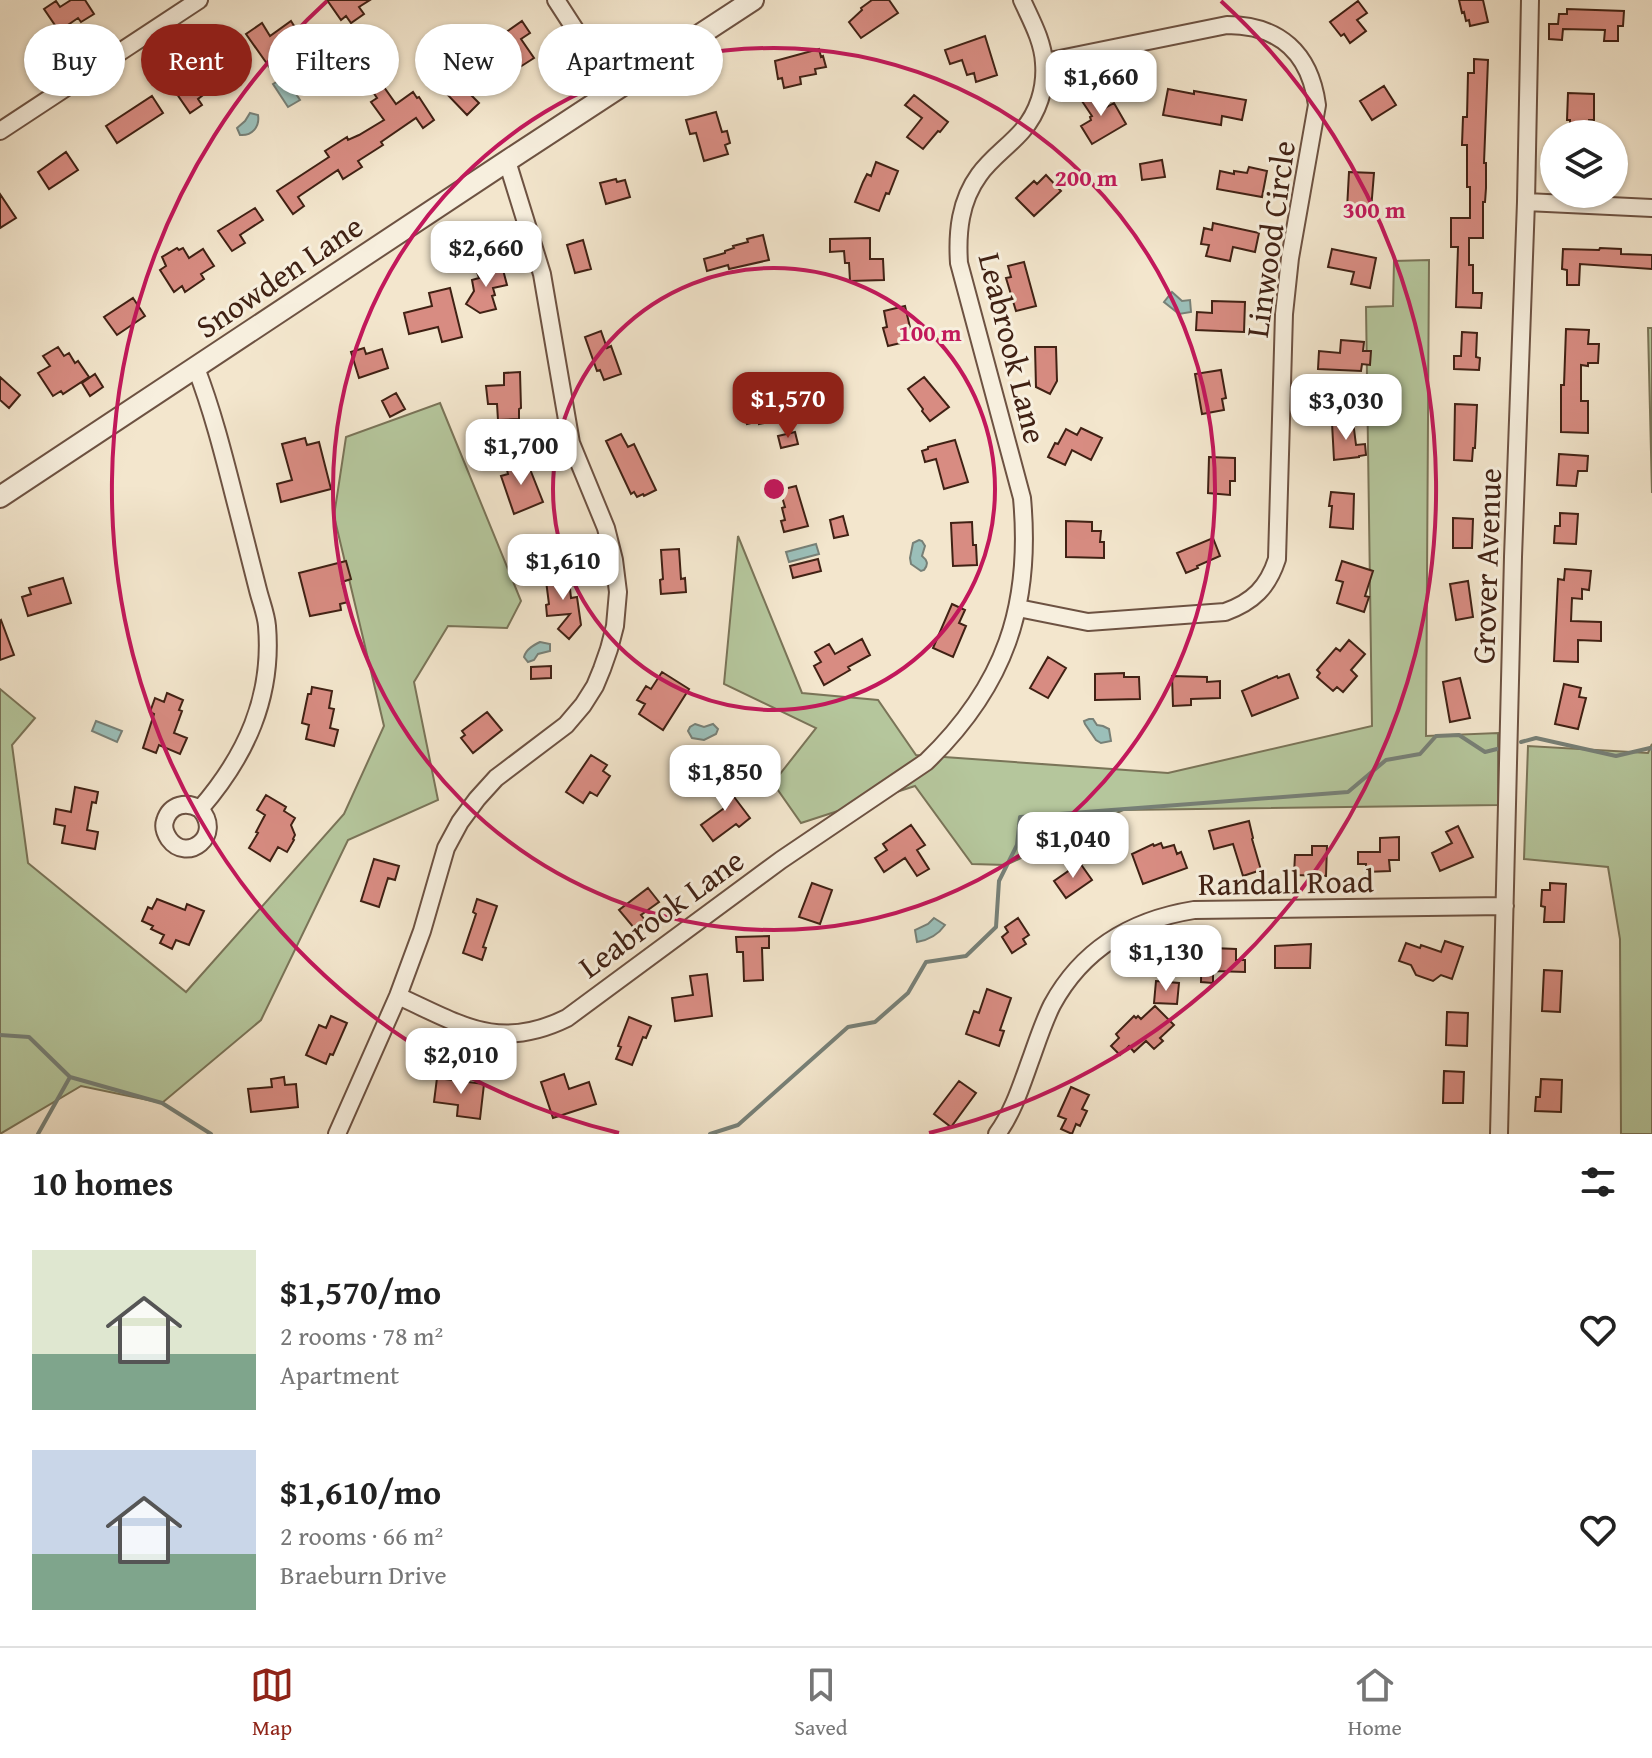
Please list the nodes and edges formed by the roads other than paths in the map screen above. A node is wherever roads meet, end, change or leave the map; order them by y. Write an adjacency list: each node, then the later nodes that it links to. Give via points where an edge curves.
1 (199, 0): 10 (street)
2 (556, 0): 6 (street)
3 (753, 0): 7 (street, Snowden Lane)
4 (1022, 0): 8 (street, Leabrook Lane)
5 (1530, 0): 12 (street, Grover Avenue)
6 (572, 24)
7 (717, 24)
8 (1045, 62): 16 (street, Leabrook Lane, via 1032,118 977,177 960,220 958,241 959,263 1022,498 1025,564); 16 (street, Linwood Circle, via 1243,25 1260,28 1290,46 1309,71 1317,105 1284,314 1277,559 1272,574 1255,597 1225,612 1088,622)
9 (607, 96): 11 (street, Snowden Lane)
10 (0, 131)
11 (507, 161): 14 (street, Snowden Lane); 19 (street, via 542,274 571,443 614,560 615,626 602,669 583,705 566,725 496,778 460,822 446,848)
12 (1526, 202): 13 (street); 18 (street, Grover Avenue)
13 (1652, 208)
14 (196, 368): 15 (street, Snowden Lane); 17 (street, via 267,622 268,650 262,695 248,739)
15 (0, 497)
16 (1018, 608): 19 (street, Leabrook Lane, via 983,694 926,762 781,860 567,1018 529,1033 488,1033)
17 (200, 809)
18 (1505, 906): 21 (street, Randall Road, via 1194,910 1146,921 1103,945 1067,982 1052,1005 1014,1105); 22 (street, Grover Avenue)
19 (398, 996): 20 (street)
20 (337, 1134)
21 (997, 1134)
22 (1499, 1134)

